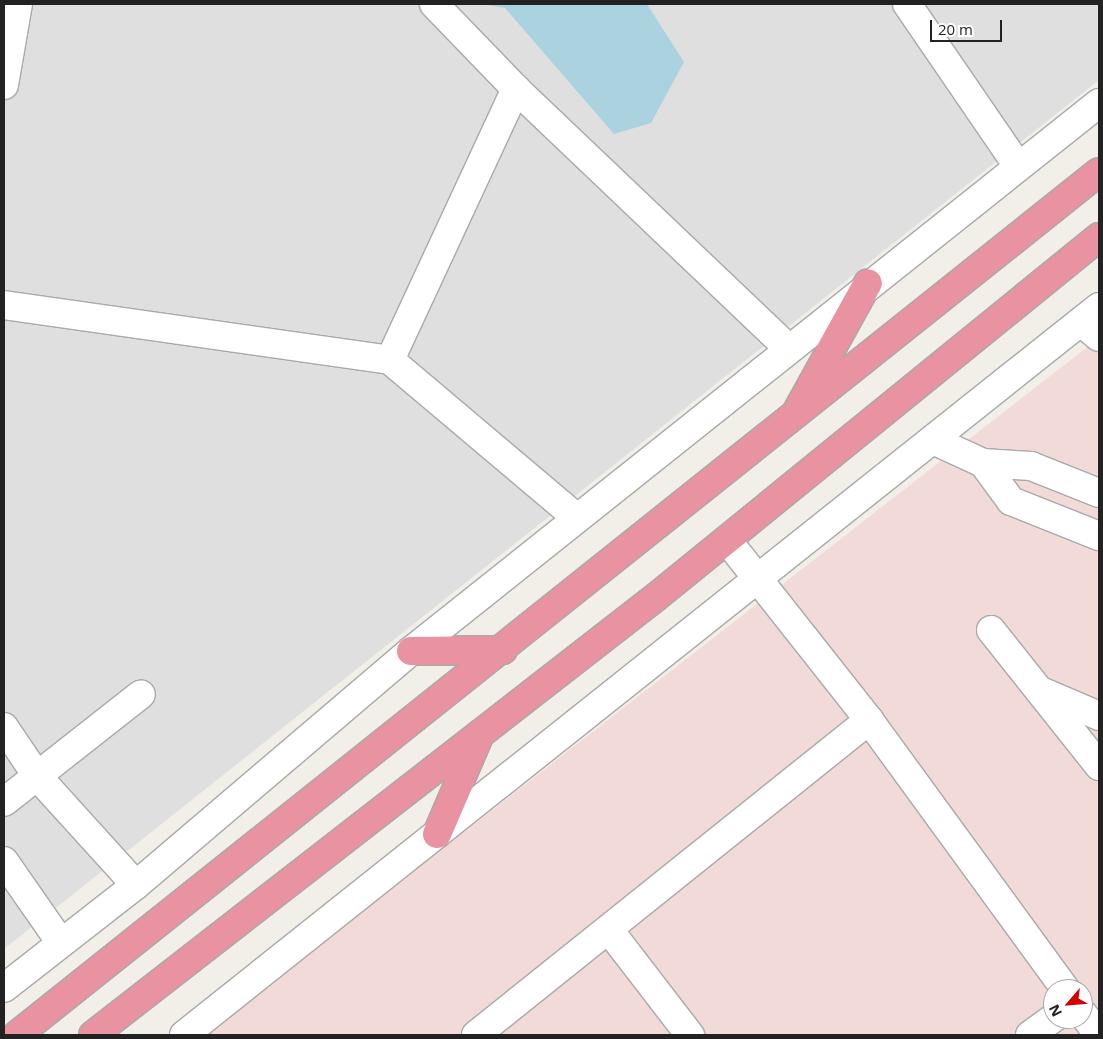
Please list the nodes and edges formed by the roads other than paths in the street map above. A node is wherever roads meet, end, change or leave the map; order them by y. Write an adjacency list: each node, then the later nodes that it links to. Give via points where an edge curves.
1 (434, 4): 5 (street)
2 (907, 4): 7 (street)
3 (12, 12): 4 (street)
4 (4, 85)
5 (516, 89): 13 (street); 14 (street)
6 (1099, 103): 7 (street)
7 (1018, 166): 10 (street)
8 (1099, 172): 15 (highway)
9 (1099, 237): 21 (highway)
10 (868, 283): 13 (street); 15 (highway)
11 (4, 306): 14 (street)
12 (1093, 322): 16 (street)
13 (788, 348): 19 (street)
14 (390, 360): 19 (street)
15 (792, 421): 24 (highway)
16 (934, 440): 17 (street); 22 (street)
17 (983, 464): 18 (street, via 1030,466); 20 (street, via 1011,501)
18 (1099, 493)
19 (577, 518): 25 (street)
20 (1099, 536)
21 (727, 540): 22 (street); 31 (highway)
22 (758, 580): 29 (street); 35 (street)
23 (991, 630): 26 (street)
24 (503, 650): 25 (highway); 43 (highway)
25 (411, 651): 37 (street)
26 (1039, 690): 28 (street); 32 (street)
27 (141, 694): 33 (street)
28 (1099, 716)
29 (869, 720): 38 (street); 40 (street)
30 (4, 727): 33 (street)
31 (482, 730): 35 (highway); 44 (highway)
32 (1099, 766)
33 (36, 776): 34 (street); 37 (street)
34 (4, 802)
35 (437, 834): 45 (street)
36 (4, 861): 39 (street)
37 (136, 885): 39 (street)
38 (609, 930): 46 (street); 47 (street)
39 (61, 943): 41 (street)
40 (1058, 979)
41 (4, 988)
42 (1043, 1025): 48 (street)
43 (18, 1035)
44 (92, 1035)
45 (184, 1035)
46 (476, 1035)
47 (690, 1035)
48 (1030, 1035)

